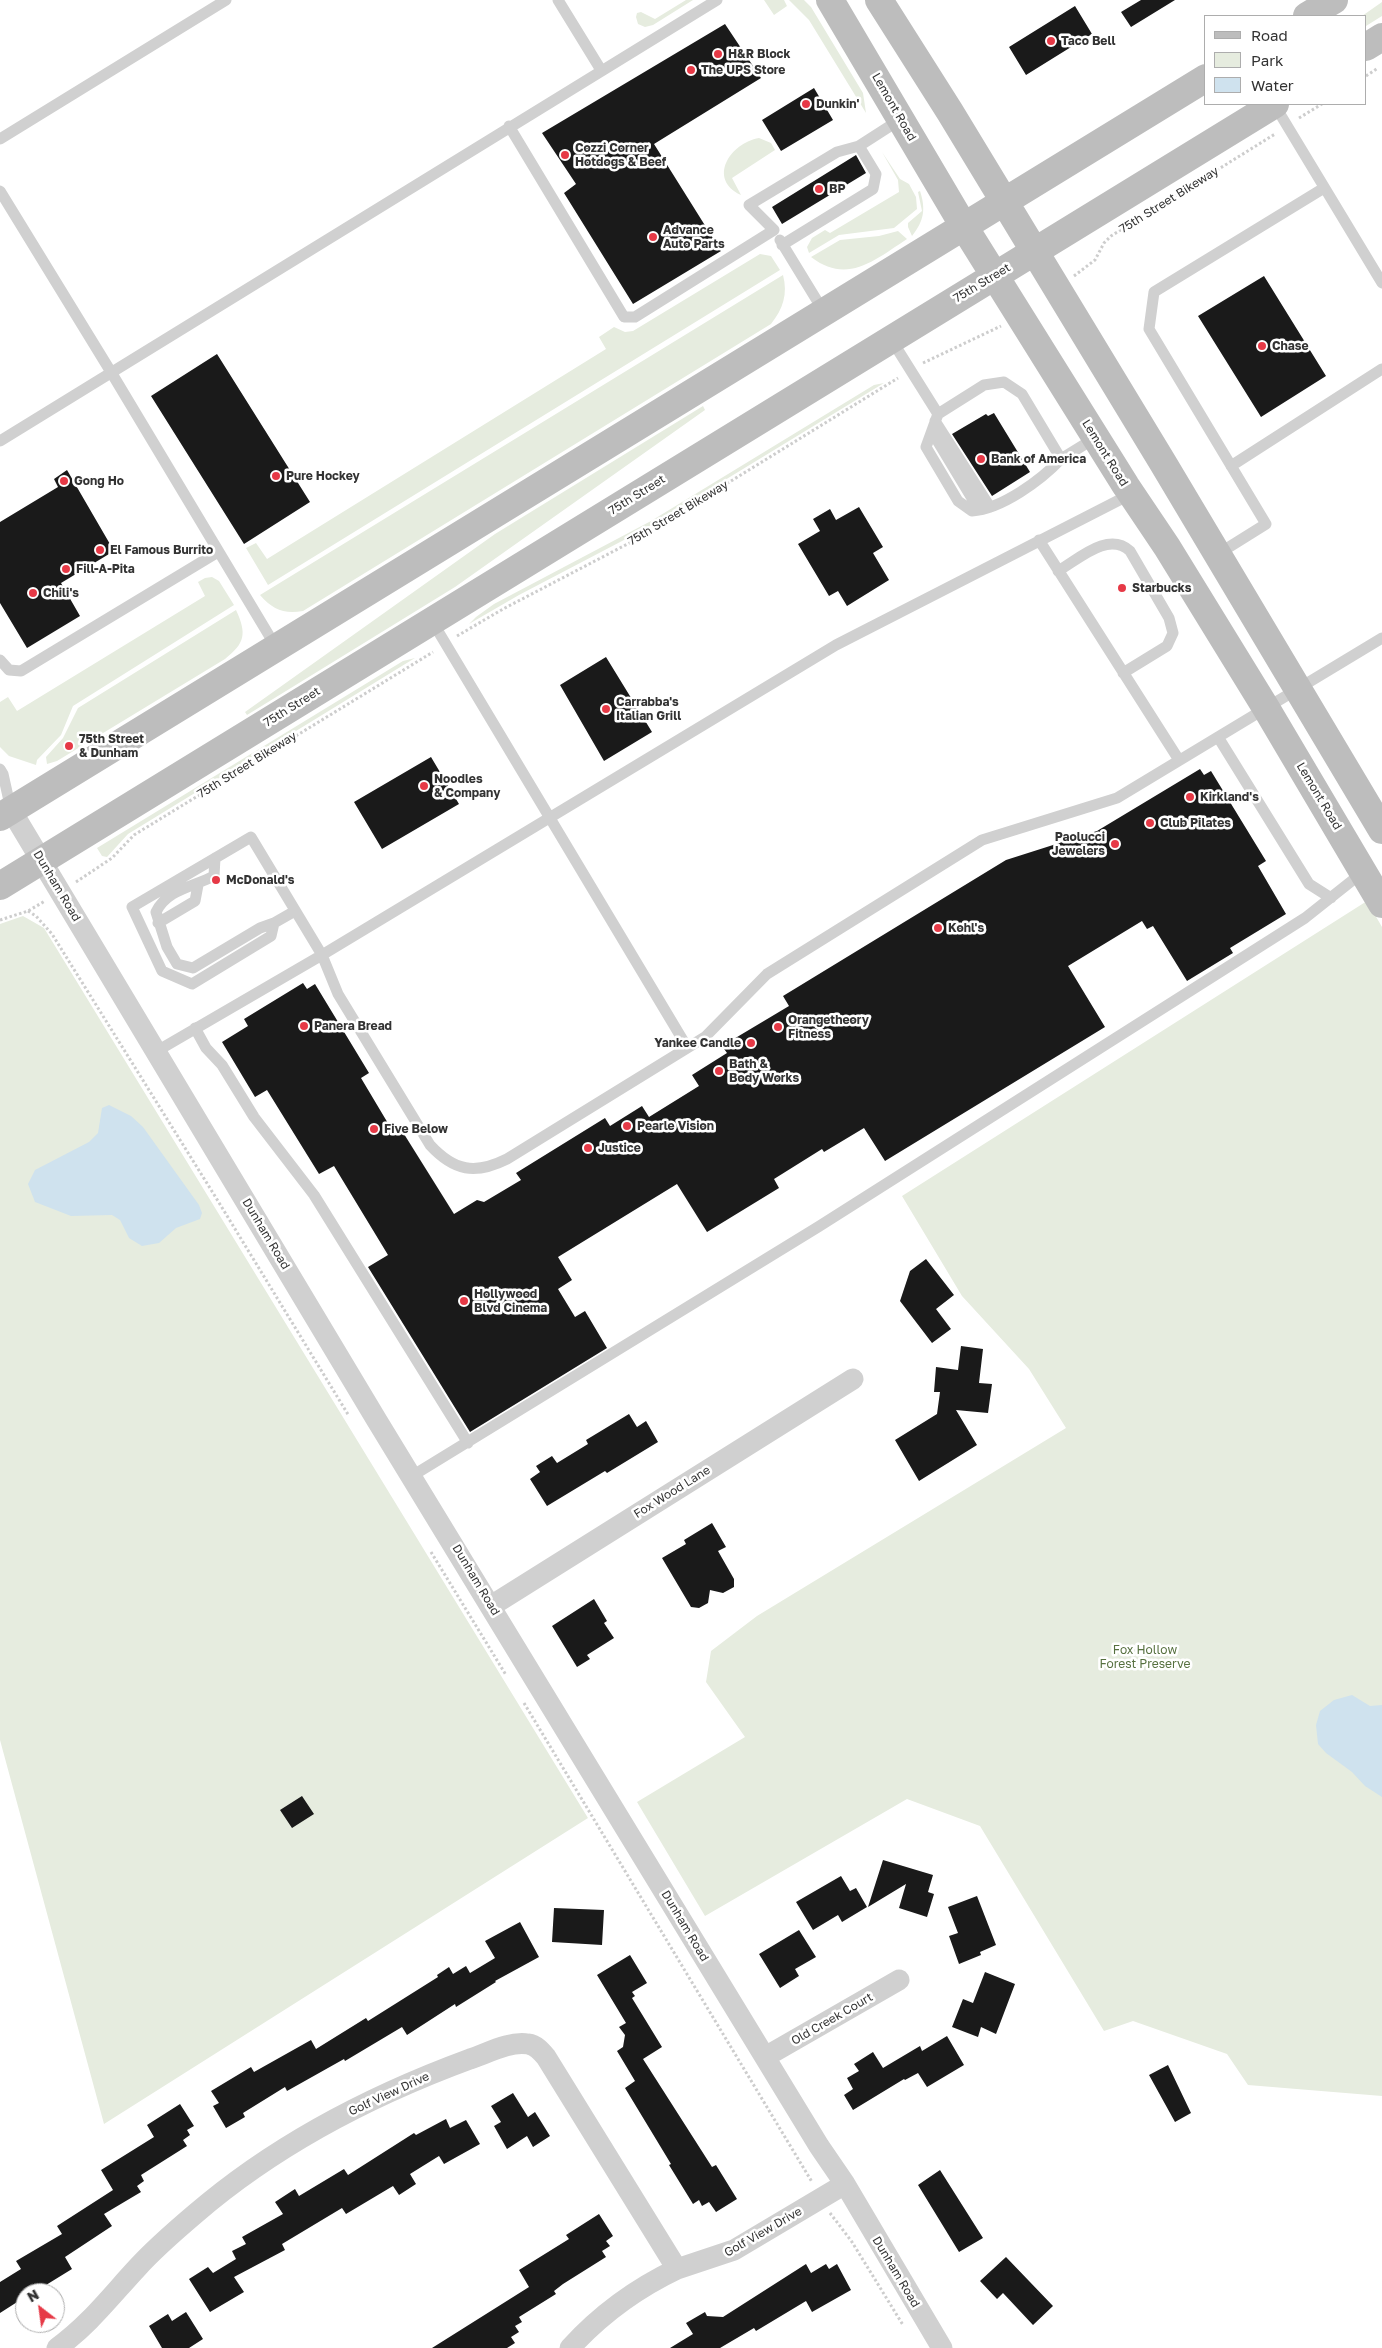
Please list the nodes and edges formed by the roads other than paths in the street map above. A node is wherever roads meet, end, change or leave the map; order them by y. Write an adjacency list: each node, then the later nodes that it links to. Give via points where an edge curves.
1 (226, 0): 16 (lane)
2 (558, 0): 10 (lane)
3 (716, 0): 10 (lane)
4 (830, 0): 14 (main road, Lemont Road)
5 (879, 0): 20 (main road)
6 (1334, 0): 7 (main road)
7 (1309, 15)
8 (1382, 37): 9 (main road)
9 (1367, 46)
10 (601, 70): 15 (lane)
11 (1204, 79): 20 (main road)
12 (1272, 105): 24 (main road, 75th Street)
13 (1275, 105): 18 (lane)
14 (901, 119): 17 (lane); 21 (main road, Lemont Road)
15 (509, 126): 22 (lane, via 624,317 635,316); 29 (lane)
16 (0, 139)
17 (859, 146): 22 (lane, via 837,152 749,205); 23 (lane, via 876,174 873,189)
18 (1324, 188): 26 (lane); 35 (lane, via 1154,292 1149,329)
19 (0, 191): 29 (lane)
20 (1002, 201): 21 (main road); 24 (main road)
21 (963, 225): 25 (main road, Lemont Road); 27 (main road)
22 (774, 230): 23 (lane)
23 (782, 245): 27 (lane)
24 (1034, 252): 25 (main road, 75th Street); 40 (main road)
25 (995, 275): 28 (main road, 75th Street); 32 (main road, Lemont Road)
26 (1382, 283)
27 (824, 312): 44 (main road)
28 (891, 339): 31 (lane); 42 (main road, 75th Street)
29 (111, 372): 33 (lane); 39 (lane)
30 (1378, 372): 35 (lane)
31 (935, 422): 34 (lane, via 984,385 1004,382 1022,394); 37 (lane); 37 (lane, via 926,448 958,501 972,511)
32 (1095, 438): 34 (lane); 36 (main road, Lemont Road)
33 (0, 441)
34 (1061, 459): 37 (lane, via 1048,473)
35 (1231, 466): 40 (lane, via 1266,524)
36 (1131, 494): 38 (lane); 48 (main road, Lemont Road)
37 (985, 509)
38 (1039, 540): 41 (lane); 54 (lane, via 830,648)
39 (218, 552): 44 (lane); 45 (lane, via 21,671 9,670)
40 (1216, 555): 47 (main road)
41 (1058, 571): 46 (lane); 46 (lane, via 1108,543 1122,544 1130,551 1169,618 1174,633 1167,646)
42 (432, 621): 54 (lane); 56 (main road, 75th Street)
43 (1382, 638): 47 (lane)
44 (276, 647): 52 (main road)
45 (0, 660)
46 (1123, 673): 50 (lane)
47 (1298, 689): 48 (lane); 53 (main road)
48 (1266, 708): 49 (lane); 57 (main road, Lemont Road)
49 (1218, 737): 50 (lane); 60 (lane, via 1309,884)
50 (1178, 760): 67 (lane, via 1116,798 982,840 767,974 705,1037)
51 (0, 769): 52 (lane)
52 (4, 810): 56 (street, Dunham Road)
53 (1378, 816)
54 (548, 818): 65 (lane); 67 (lane)
55 (215, 858): 58 (lane, via 214,876); 62 (lane, via 251,837); 64 (lane, via 132,907 162,971 192,984 271,936)
56 (42, 861): 59 (main road, 75th Street); 68 (street, Dunham Road)
57 (1364, 872): 60 (lane); 61 (main road, Lemont Road)
58 (198, 884): 63 (lane, via 195,901); 63 (lane, via 184,887 161,902 156,912)
59 (0, 886)
60 (1330, 898): 70 (lane, via 1305,918 852,1205)
61 (1382, 904)
62 (295, 911): 64 (lane); 65 (lane)
63 (158, 923): 64 (lane, via 177,964 192,968)
64 (274, 923)
65 (322, 955): 66 (lane); 67 (lane, via 338,994 430,1145 442,1158 457,1166 474,1170 507,1160)
66 (195, 1028): 68 (lane); 70 (lane, via 254,1116 314,1195)
67 (687, 1048)
68 (157, 1051): 71 (street, Dunham Road)
69 (853, 1379): 72 (street, Fox Wood Lane)
70 (468, 1442): 71 (lane)
71 (412, 1476): 72 (street, Dunham Road)
72 (491, 1606): 74 (street, Dunham Road)
73 (899, 1980): 74 (street, Old Creek Court)
74 (765, 2057): 75 (street, Dunham Road)
75 (845, 2184): 76 (street, Golf View Drive, via 734,2250); 79 (street, Dunham Road)
76 (676, 2269): 77 (street, Golf View Drive, via 546,2057 529,2044 513,2044 400,2088 279,2153 220,2194 173,2233 91,2319); 78 (street, Golf View Drive, via 620,2302 590,2326)
77 (58, 2348)
78 (570, 2348)
79 (942, 2348)

